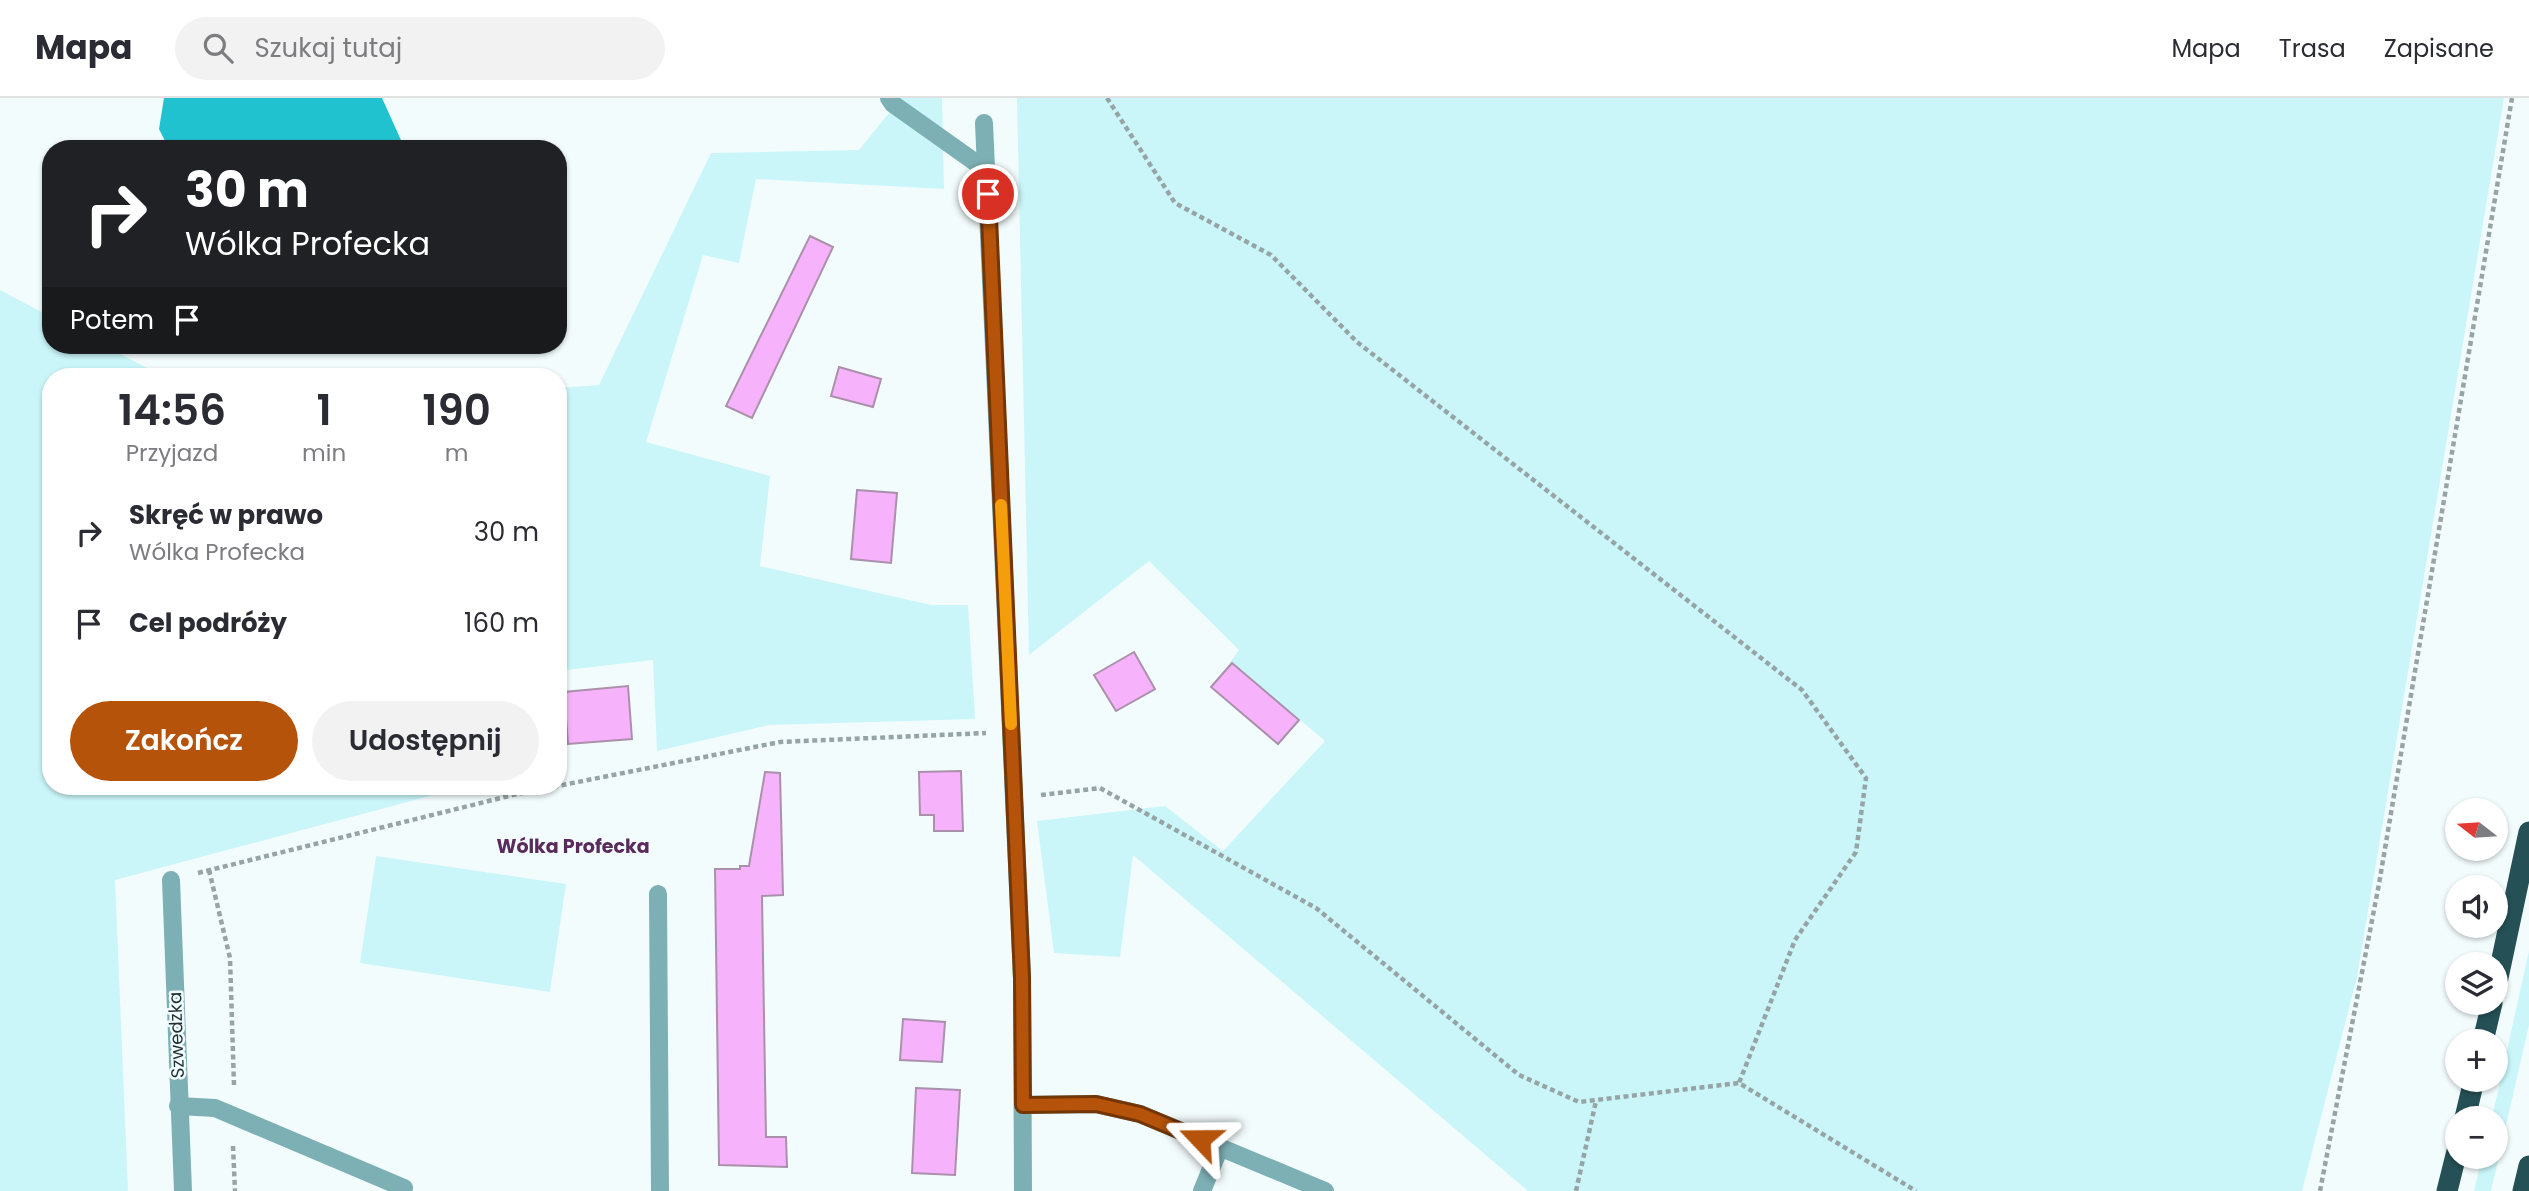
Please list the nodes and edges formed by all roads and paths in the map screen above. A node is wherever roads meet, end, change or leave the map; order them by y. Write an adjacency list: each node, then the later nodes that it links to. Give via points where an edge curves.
1 (889, 98): 5 (street)
2 (1107, 98): 15 (path, via 1175,203 1271,255 1357,342 1802,690 1866,778 1856,852 1795,940)
3 (2512, 98): 32 (path, via 2379,884)
4 (984, 123): 5 (street)
5 (986, 170): 9 (street)
6 (993, 733): 7 (path, via 780,742)
7 (567, 784)
8 (513, 795): 11 (path)
9 (1014, 799): 16 (path, via 1100,788 1316,908 1519,1075 1579,1102); 17 (street)
10 (2529, 832): 14 (highway)
11 (209, 870): 12 (path); 19 (path, via 230,958)
12 (171, 880): 18 (street, Szwedzka)
13 (657, 894): 26 (street)
14 (2503, 952)
15 (1739, 1083): 16 (path); 31 (path)
16 (1596, 1101): 30 (path)
17 (1023, 1105): 20 (street, via 1096,1104 1140,1114); 27 (street)
18 (178, 1106): 19 (street, via 215,1108); 23 (street, Szwedzka)
19 (233, 1116): 24 (path); 25 (street)
20 (1220, 1147): 28 (street); 29 (street)
21 (2529, 1166): 34 (highway)
22 (2453, 1169): 33 (highway)
23 (183, 1191)
24 (235, 1191)
25 (403, 1191)
26 (660, 1191)
27 (1023, 1191)
28 (1202, 1191)
29 (1325, 1191)
30 (1576, 1191)
31 (1916, 1191)
32 (2320, 1191)
33 (2447, 1191)
34 (2523, 1191)

